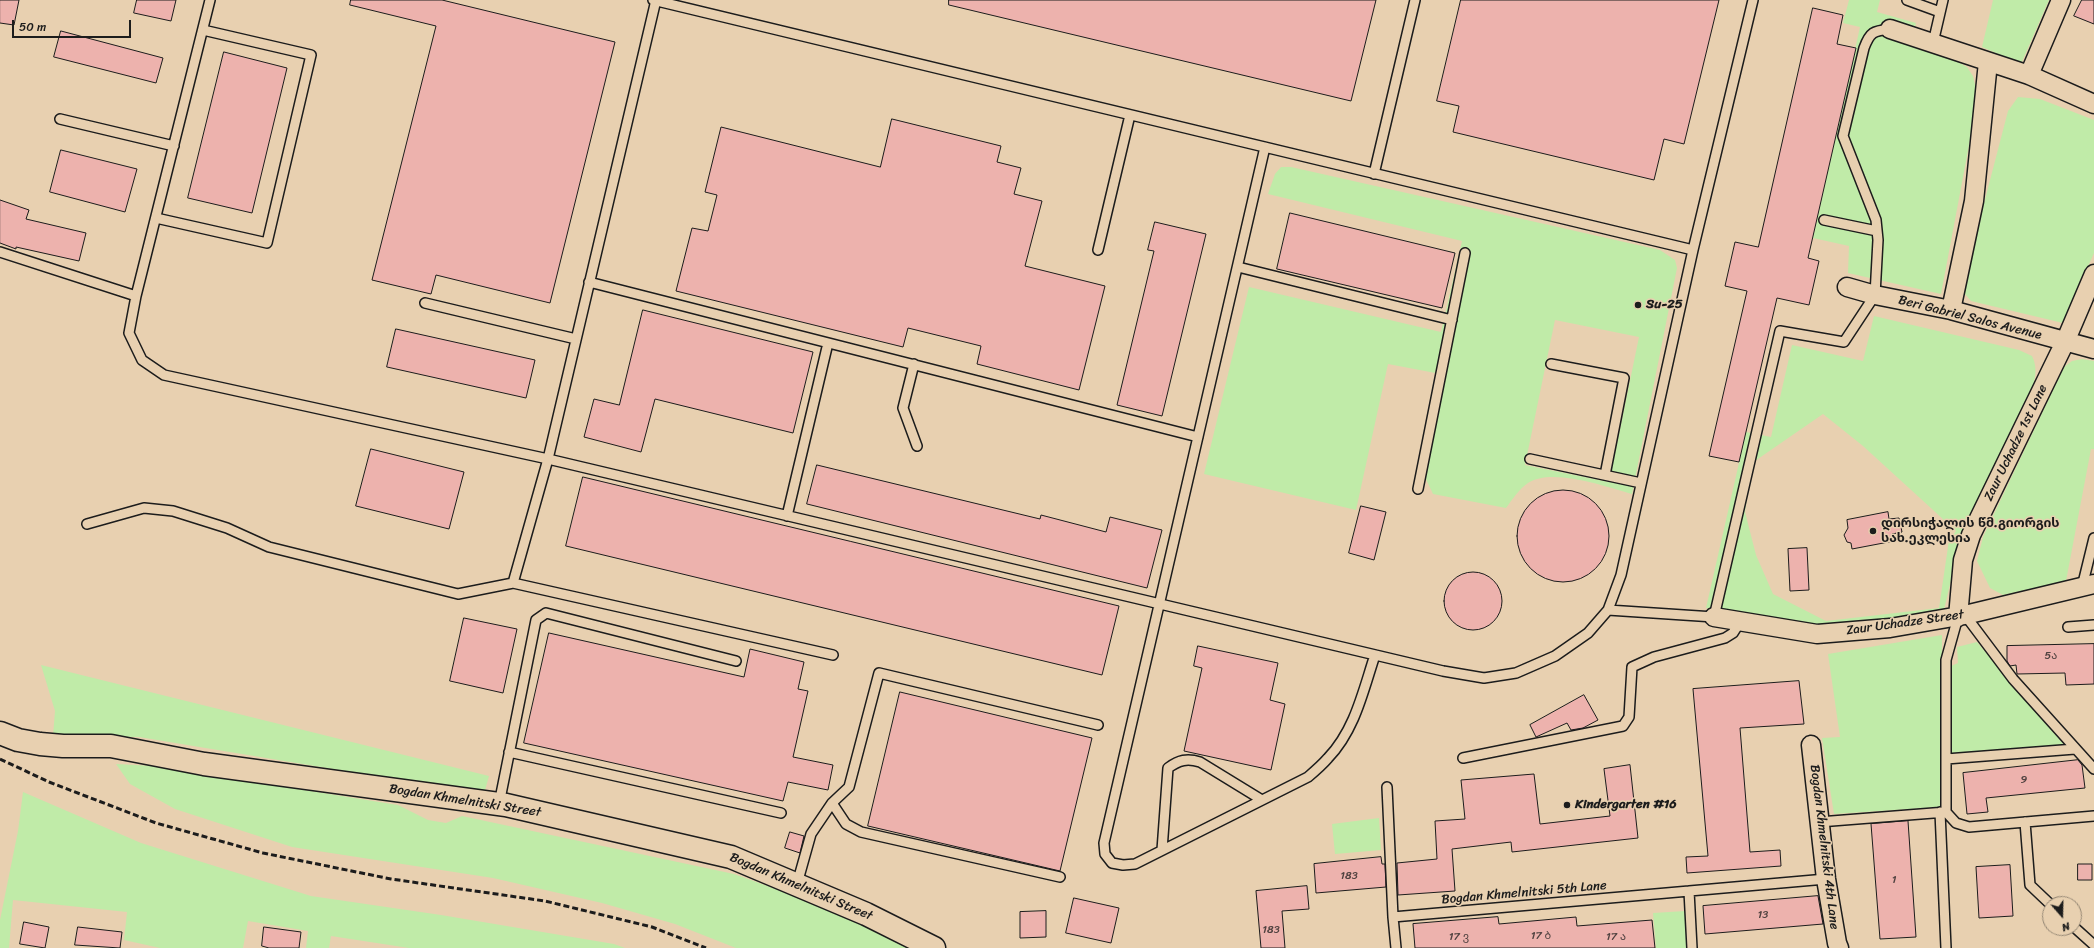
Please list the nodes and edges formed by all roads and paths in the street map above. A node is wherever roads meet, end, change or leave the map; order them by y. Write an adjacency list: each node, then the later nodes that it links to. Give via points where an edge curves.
1 (210, 0): 10 (lane)
2 (655, 0): 15 (lane); 29 (lane)
3 (1415, 0): 19 (lane)
4 (1753, 0): 24 (lane)
5 (1906, 0): 8 (lane)
6 (1943, 0): 8 (lane)
7 (2062, 0): 13 (street)
8 (1940, 12): 11 (lane)
9 (1890, 29): 11 (street); 22 (lane, via 1875,31 1868,36 1844,136 1869,199)
10 (203, 30): 17 (lane); 20 (lane, via 311,55 267,244)
11 (1933, 43): 12 (street)
12 (1988, 62): 13 (street); 34 (street, via 1974,201)
13 (2029, 75): 14 (street)
14 (2094, 104)
15 (1130, 115): 18 (lane); 23 (lane)
16 (60, 119): 17 (lane)
17 (174, 146): 20 (lane)
18 (1265, 147): 19 (lane); 27 (lane)
19 (1374, 174): 24 (lane)
20 (156, 218): 32 (lane)
21 (1824, 220): 22 (lane)
22 (1877, 231): 31 (lane)
23 (1098, 250)
24 (1693, 250): 47 (lane)
25 (0, 252): 32 (lane)
26 (1465, 253): 35 (lane)
27 (1238, 267): 35 (lane); 42 (lane)
28 (2094, 274): 38 (street, Zaur Uchadze 1st Lane)
29 (589, 282): 36 (lane); 37 (lane)
30 (1847, 287): 31 (street, Beri Gabriel Salos Avenue)
31 (1874, 295): 34 (street, Beri Gabriel Salos Avenue); 57 (lane, via 1844,342 1780,331)
32 (136, 296): 44 (lane, via 129,333 142,360 164,375)
33 (425, 302): 36 (lane)
34 (1951, 310): 38 (street, Beri Gabriel Salos Avenue)
35 (1452, 320): 48 (lane)
36 (576, 339): 44 (lane)
37 (828, 342): 40 (lane); 49 (lane)
38 (2065, 342): 39 (street, Beri Gabriel Salos Avenue); 56 (street, Zaur Uchadze 1st Lane, via 1971,535 1963,560)
39 (2094, 349)
40 (914, 364): 42 (lane); 43 (lane, via 903,408)
41 (1551, 364): 46 (lane, via 1624,378)
42 (1198, 437): 54 (lane)
43 (917, 446)
44 (548, 459): 49 (lane); 52 (lane)
45 (1530, 460): 46 (lane)
46 (1605, 475): 47 (lane)
47 (1641, 483): 55 (lane, via 1621,575)
48 (1418, 489)
49 (787, 516): 54 (lane)
50 (87, 524): 52 (lane, via 144,508 173,511 227,528 269,547 458,594)
51 (2094, 538): 53 (lane)
52 (513, 583): 61 (lane)
53 (2088, 586): 56 (street, Zaur Uchadze Street)
54 (1159, 604): 62 (lane); 81 (lane, via 1104,843 1105,854 1112,863 1123,865 1135,864)
55 (1608, 610): 57 (lane); 62 (lane, via 1588,632 1555,656 1516,673 1484,678)
56 (1961, 616): 58 (street, Zaur Uchadze Street, via 1890,628 1817,634); 67 (lane, via 2012,679); 70 (lane, via 1946,660)
57 (1714, 617): 58 (street, Zaur Uchadze Street)
58 (1740, 622): 69 (lane, via 1733,633 1725,638 1654,657 1632,667 1629,717 1623,726)
59 (2094, 624): 60 (lane)
60 (2068, 627)
61 (833, 655)
62 (1374, 655): 73 (lane, via 1356,714 1329,758 1308,777)
63 (736, 661): 68 (lane, via 546,614 536,620)
64 (1098, 725): 74 (lane, via 879,673 849,787)
65 (0, 733): 75 (main road, Bogdan Khmelnitski Street, via 40,744 111,746 204,764)
66 (1811, 745): 79 (street, Bogdan Khmelnitski 4th Lane)
67 (2075, 749): 70 (lane); 71 (lane)
68 (510, 752): 75 (lane); 77 (lane)
69 (1464, 758)
70 (1946, 759): 76 (lane)
71 (2094, 769)
72 (1386, 787): 87 (lane)
73 (1262, 800): 81 (lane); 81 (lane, via 1200,762 1191,759 1177,761 1168,768)
74 (832, 803): 82 (lane, via 846,824 861,832); 84 (lane, via 811,834)
75 (499, 804): 84 (main road, Bogdan Khmelnitski Street, via 731,857)
76 (1943, 812): 79 (lane); 80 (lane, via 1956,823 1969,828); 94 (lane)
77 (781, 813)
78 (2094, 816): 80 (lane)
79 (1819, 822): 83 (street, Bogdan Khmelnitski 4th Lane)
80 (2024, 822): 86 (lane, via 2030,885)
81 (1162, 850)
82 (1060, 877)
83 (1826, 879): 85 (lane, Bogdan Khmelnitski 5th Lane); 93 (street, Bogdan Khmelnitski 4th Lane)
84 (797, 884): 90 (main road, Bogdan Khmelnitski Street, via 866,914)
85 (1689, 891): 87 (lane, Bogdan Khmelnitski 5th Lane); 92 (lane)
86 (2042, 896)
87 (1393, 917): 91 (lane)
88 (2082, 934): 89 (lane)
89 (2094, 945)
90 (934, 948)
91 (1396, 948)
92 (1692, 948)
93 (1839, 948)
94 (1946, 948)

